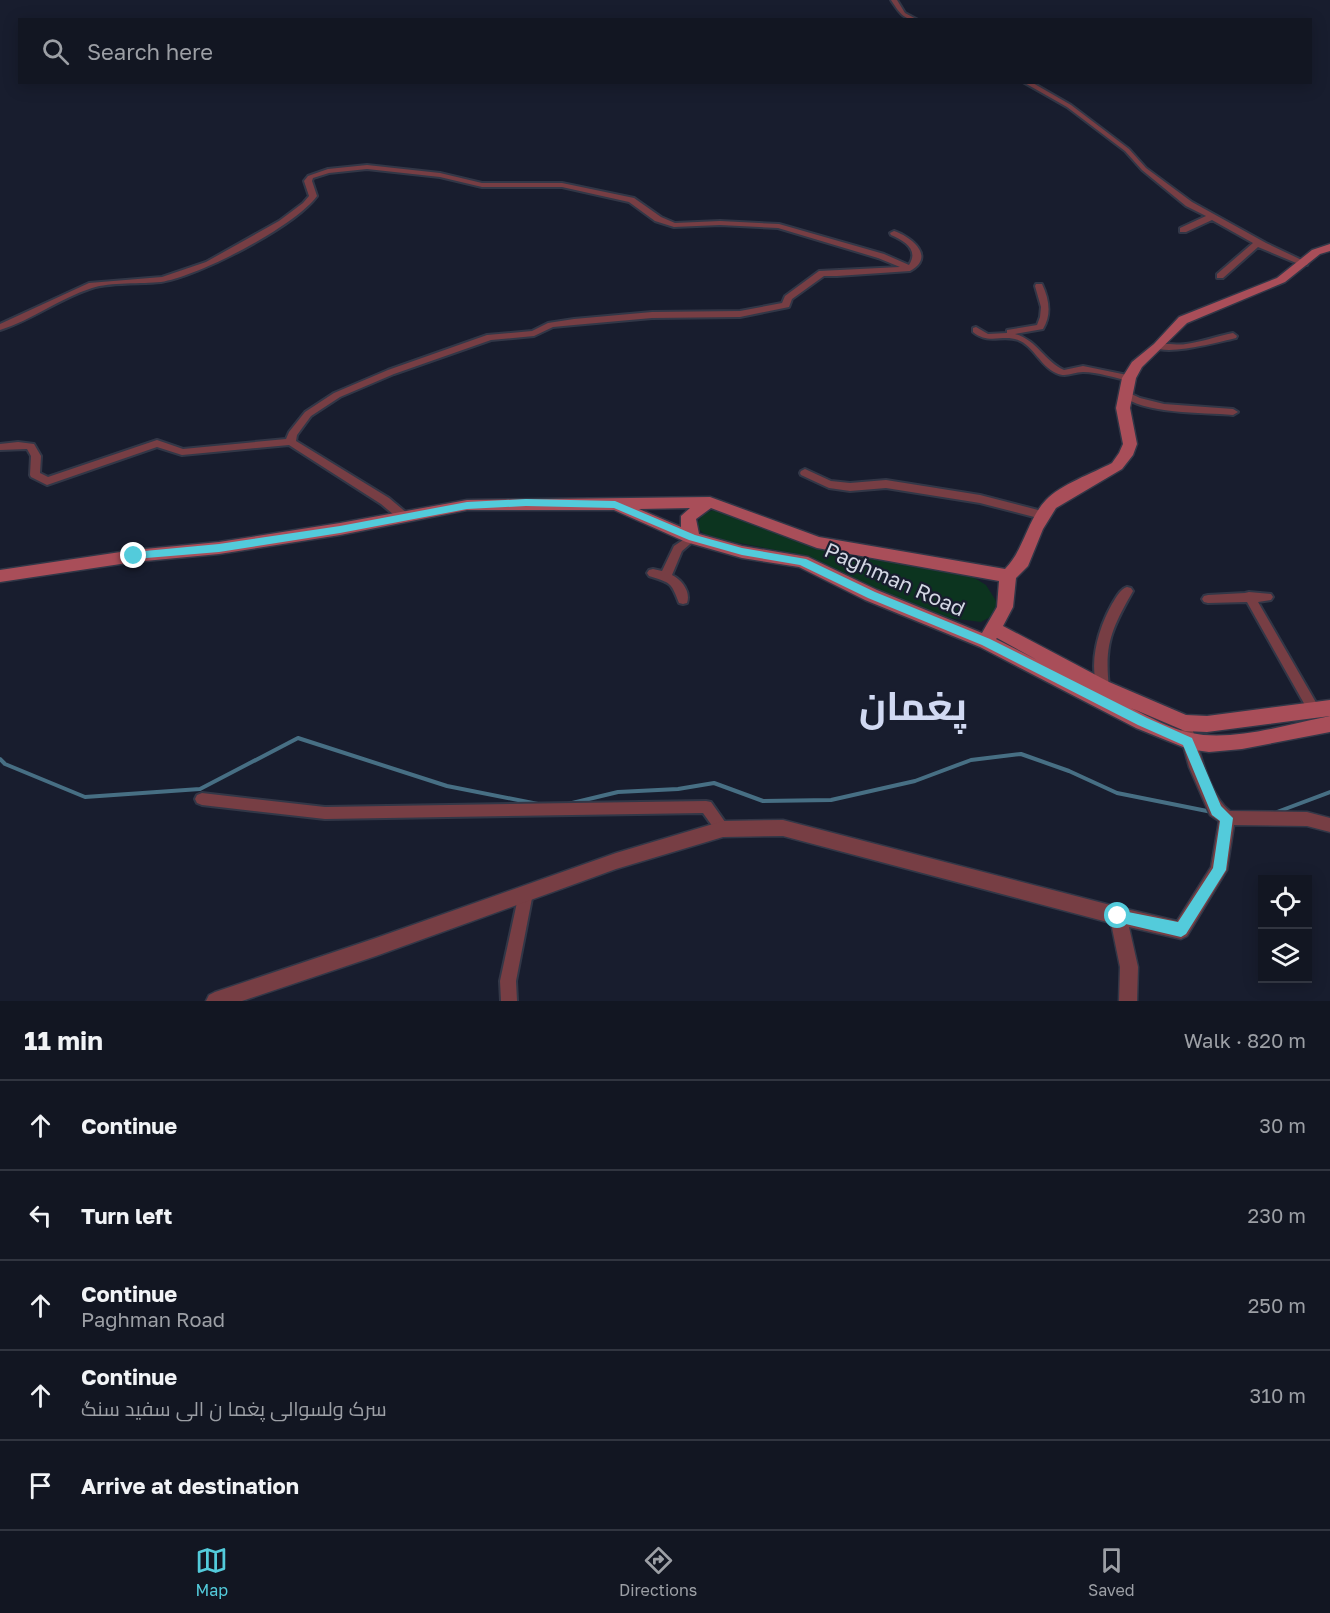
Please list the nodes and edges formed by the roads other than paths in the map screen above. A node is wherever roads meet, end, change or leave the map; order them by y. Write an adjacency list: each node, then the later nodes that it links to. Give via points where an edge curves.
1 (894, 0): 2 (street, via 903,14)
2 (912, 18)
3 (1030, 84): 4 (street, via 1068,106 1189,204)
4 (1213, 216): 5 (street); 7 (street)
5 (1183, 230)
6 (894, 233): 10 (street, via 915,246 917,262)
7 (1263, 245): 9 (street); 11 (street, via 1249,248)
8 (1330, 247): 9 (main road)
9 (1298, 261): 17 (main road, via 1281,280 1183,320)
10 (910, 269): 13 (street, via 881,256 779,226 674,225 631,200 608,193 562,185 482,185 440,175 367,167 310,177 313,196 306,205 256,239 209,264 163,279 92,285); 21 (street, via 822,273 788,298 786,305 769,310 574,322 551,325 534,333 490,338 337,395 308,414 292,434)
11 (1220, 276)
12 (1039, 286): 16 (street, via 1046,304 1040,327)
13 (0, 327)
14 (976, 330): 16 (street)
15 (1233, 336): 17 (street, via 1186,347)
16 (989, 338): 18 (street, via 1019,337 1032,345 1044,363 1063,373 1083,369)
17 (1158, 347): 18 (main road)
18 (1129, 378): 19 (main road)
19 (1125, 394): 20 (street, via 1162,406); 26 (main road, via 1123,408 1130,444 1126,455 1117,466 1062,496)
20 (1233, 412)
21 (291, 442): 22 (street, via 182,452 158,443 47,481 35,475 38,457 32,447); 27 (street)
22 (0, 447)
23 (805, 473): 26 (street, via 829,484 895,486 980,499)
24 (710, 502): 25 (main road); 28 (main road, via 689,516); 32 (main road, via 816,542)
25 (615, 504): 27 (main road, via 467,505); 28 (main road, Paghman Road)
26 (1042, 515): 32 (main road, via 1022,562)
27 (404, 517): 30 (main road, via 219,548)
28 (692, 537): 31 (street, via 678,549); 38 (main road, Paghman Road, via 742,552 802,561 871,595)
29 (653, 573): 31 (street)
30 (0, 576)
31 (666, 576): 37 (street, via 682,588)
32 (1008, 576): 38 (main road, via 1005,607)
33 (1127, 591): 39 (street, via 1105,628)
34 (1249, 596): 35 (street); 36 (street); 40 (street)
35 (1268, 597)
36 (1208, 599)
37 (683, 600)
38 (990, 635): 39 (main road); 42 (main road, via 1142,722)
39 (1103, 687): 42 (main road)
40 (1322, 709): 42 (main road, via 1207,724)
41 (1330, 724): 42 (main road, via 1209,744)
42 (1187, 732): 44 (street, via 1216,810)
43 (202, 799): 46 (street, via 325,813 706,807)
44 (1227, 818): 45 (street, via 1306,819); 48 (street, via 1220,870 1181,930)
45 (1330, 825)
46 (723, 829): 47 (street); 48 (street, via 783,828)
47 (526, 893): 49 (street); 51 (street, via 508,981)
48 (1118, 916): 52 (street, via 1129,966)
49 (236, 997): 50 (street)
50 (214, 1001)
51 (509, 1001)
52 (1128, 1001)

